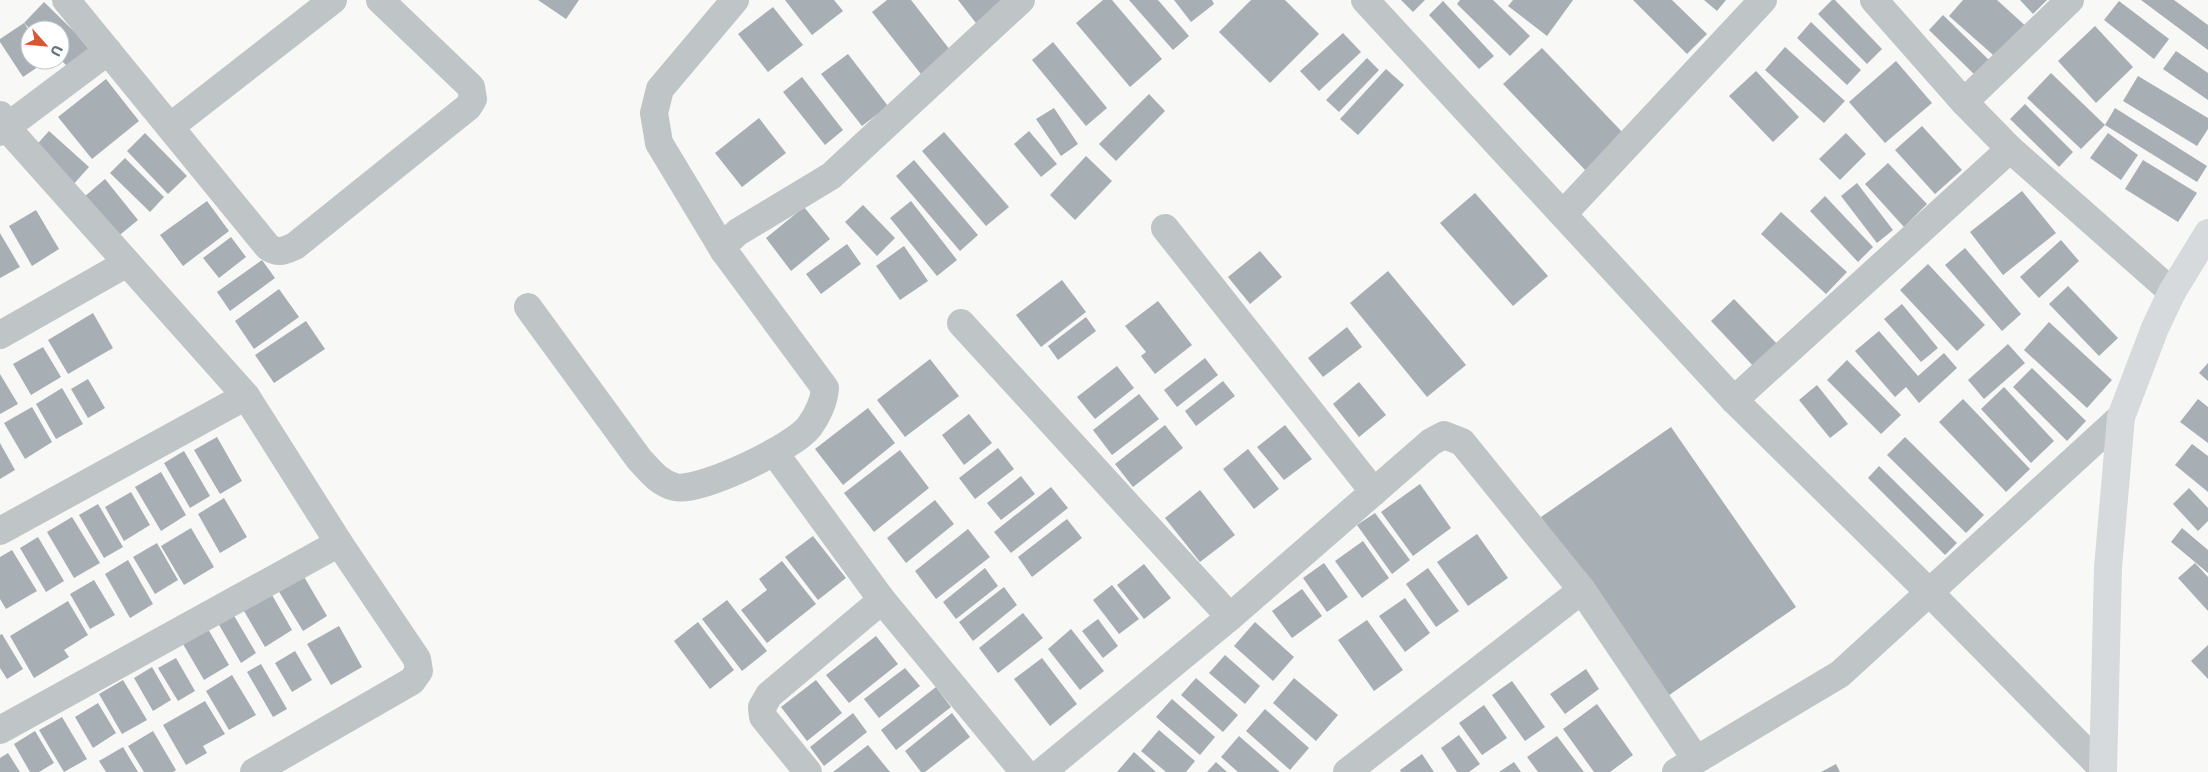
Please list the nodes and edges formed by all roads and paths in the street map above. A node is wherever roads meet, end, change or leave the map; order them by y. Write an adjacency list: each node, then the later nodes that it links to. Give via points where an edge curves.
1 (66, 0): 10 (street)
2 (333, 0): 13 (street)
3 (380, 0): 13 (street, via 471,86 473,99 468,107 295,246 283,252 268,247)
4 (734, 0): 18 (street, via 660,89 654,112 659,143)
5 (1021, 0): 18 (street, via 831,176 738,232 727,242)
6 (1365, 0): 15 (street)
7 (1763, 0): 15 (street)
8 (1874, 0): 11 (street)
9 (2070, 0): 11 (street)
10 (108, 51): 12 (street); 13 (street)
11 (1964, 102): 14 (street)
12 (2, 125): 19 (street)
13 (170, 127)
14 (2010, 149): 20 (street); 25 (street)
15 (1562, 214): 25 (street)
16 (1166, 228): 28 (street)
17 (2208, 232): 20 (main road)
18 (724, 251): 27 (street, via 825,388 824,398 809,428)
19 (127, 263): 23 (street); 24 (street)
20 (2172, 292): 26 (main road)
21 (528, 307): 27 (street, via 639,460 659,481 690,488)
22 (960, 323): 34 (street)
23 (0, 335)
24 (246, 396): 29 (street); 30 (street)
25 (1734, 400): 32 (street)
26 (2121, 417): 32 (street); 37 (main road, via 2108,568)
27 (774, 452): 33 (street)
28 (1374, 492): 31 (street, via 1444,435 1462,442); 34 (street)
29 (0, 531)
30 (339, 543): 35 (street); 38 (street, via 417,659 418,671 412,681)
31 (1582, 590): 36 (street); 42 (street)
32 (1931, 594): 36 (street, via 1840,674); 37 (street)
33 (882, 600): 39 (street, via 769,695 762,707 763,717); 40 (street)
34 (1230, 617): 41 (street)
35 (0, 730)
36 (1686, 765)
37 (2103, 771)
38 (254, 772)
39 (808, 772)
40 (1024, 772)
41 (1042, 772)
42 (1347, 772)

